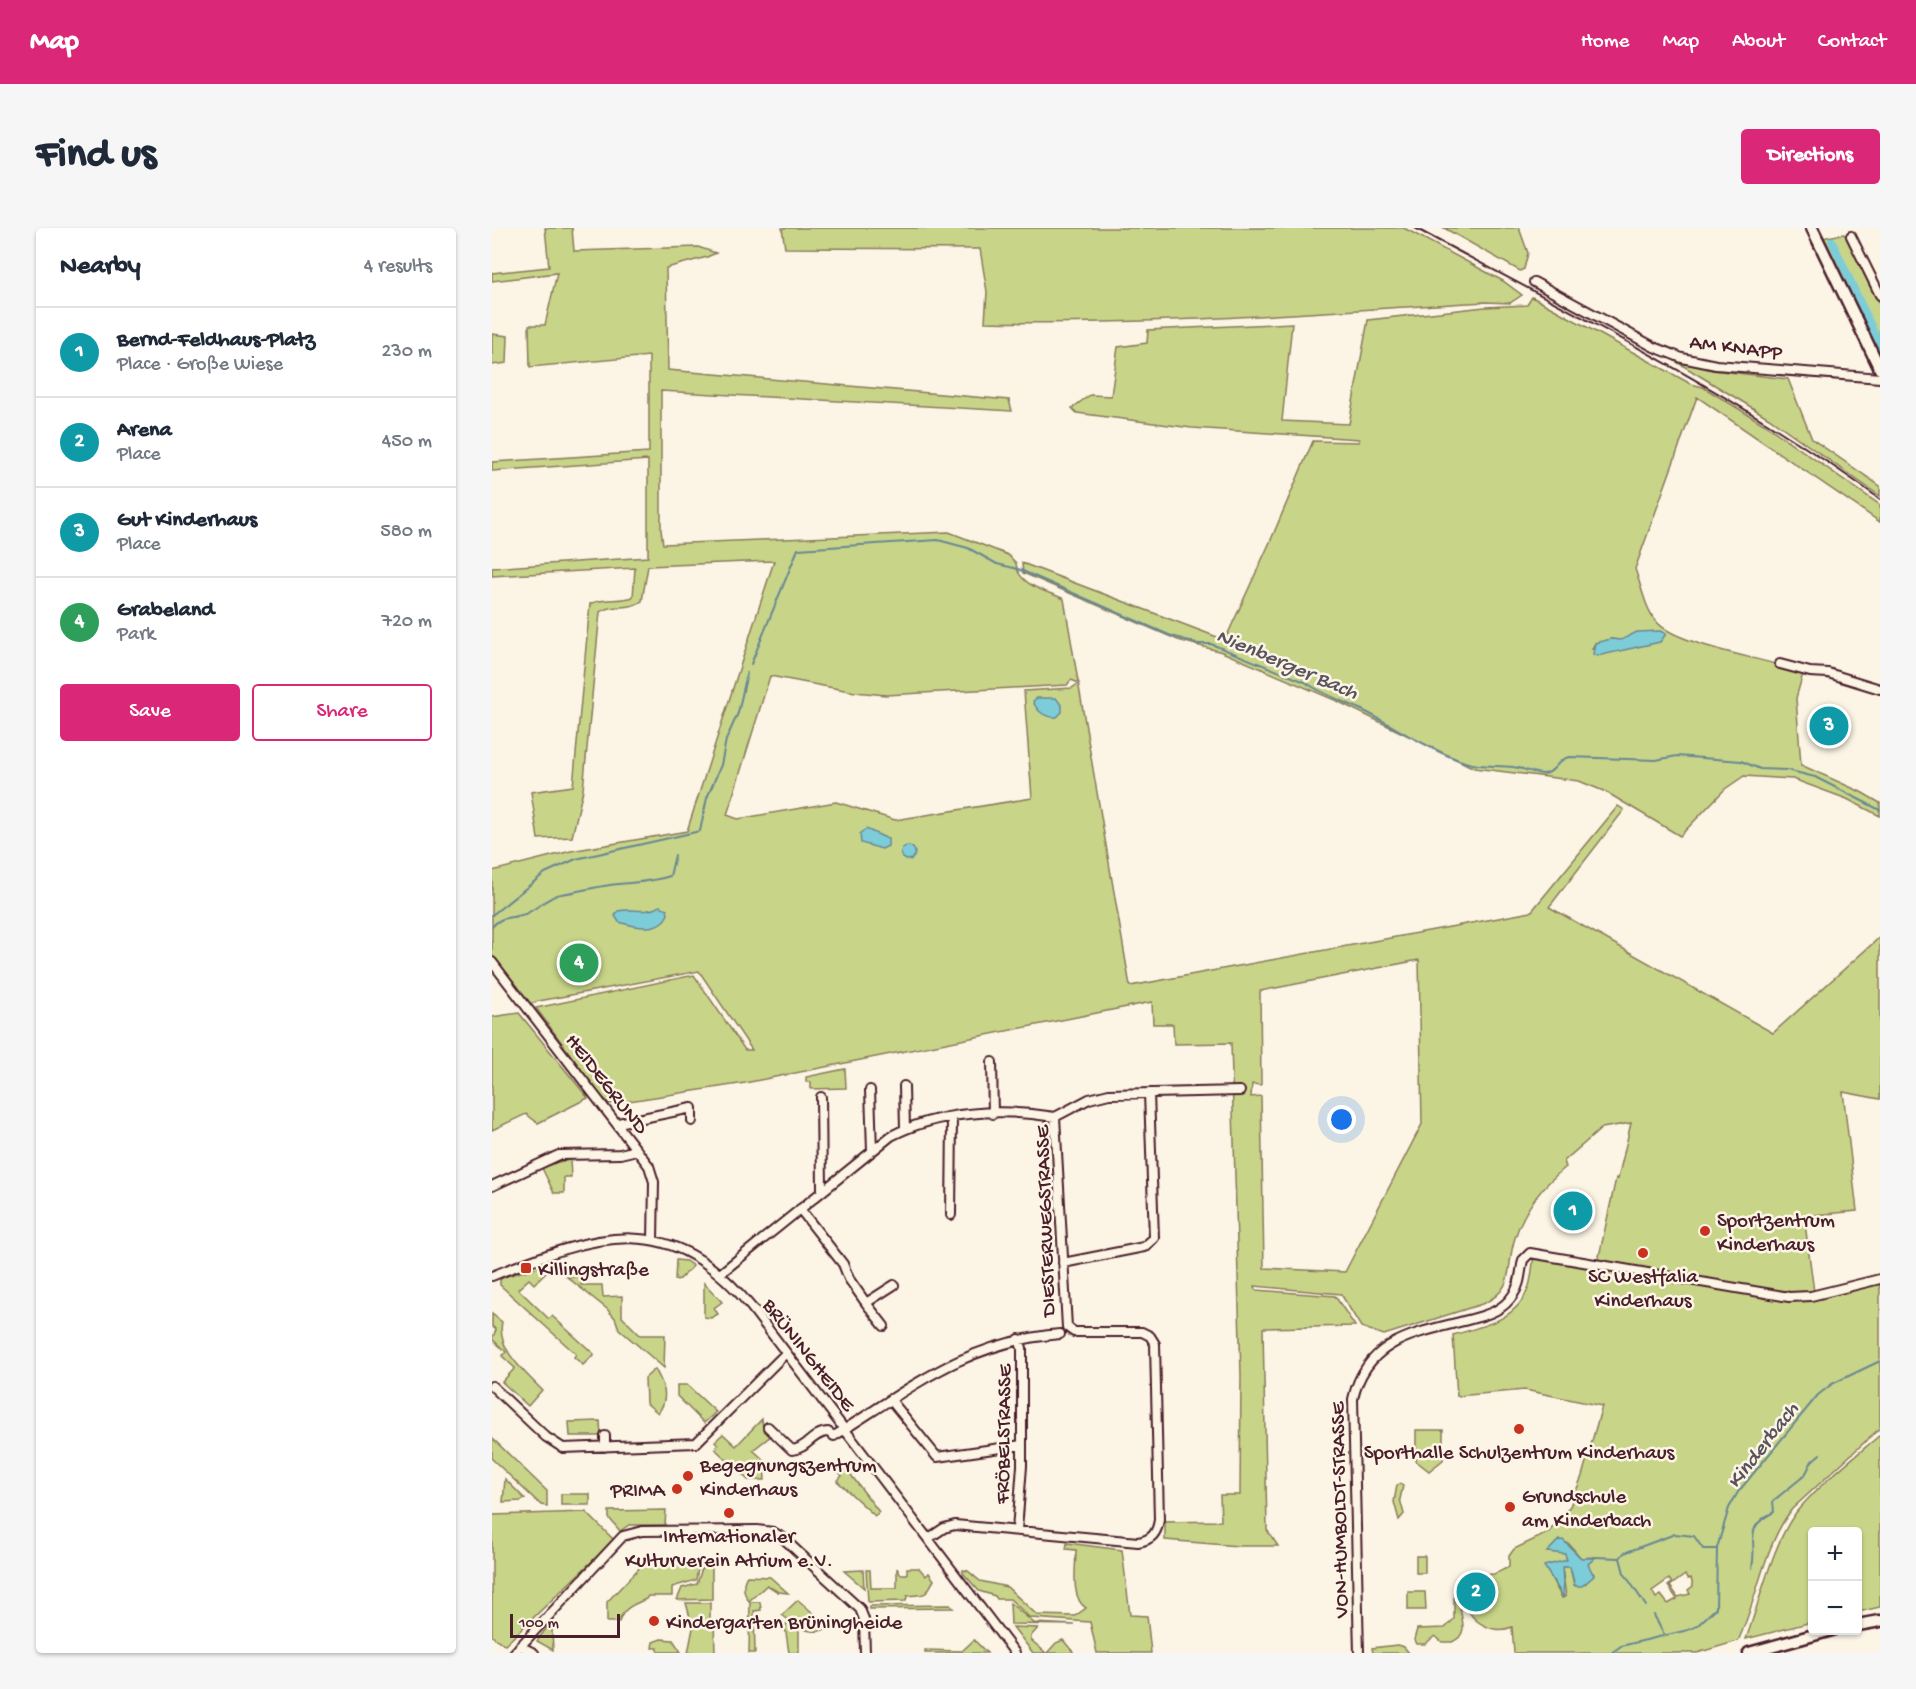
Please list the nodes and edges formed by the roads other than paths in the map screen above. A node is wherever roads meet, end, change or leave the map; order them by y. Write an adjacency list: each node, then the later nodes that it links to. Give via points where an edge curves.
1 (1812, 228): 5 (main road)
2 (1851, 236): 4 (street)
3 (1534, 282): 6 (street, AM KNAPP, via 1642,341 1682,358 1716,365)
4 (1880, 295)
5 (1880, 369)
6 (1880, 378)
7 (1780, 664): 8 (street)
8 (1880, 689)
9 (492, 962): 20 (street, HEIDEGRUND)
10 (992, 1062): 16 (street)
11 (904, 1086): 21 (street)
12 (870, 1090): 23 (street)
13 (1240, 1091): 14 (street, DIESTERWEGSTRASSE)
14 (1149, 1093): 18 (street, DIESTERWEGSTRASSE, via 1100,1096); 29 (street, via 1154,1238 1144,1247)
15 (821, 1097): 25 (street)
16 (993, 1114): 17 (street); 18 (street)
17 (952, 1117): 21 (street); 27 (street)
18 (1054, 1117): 29 (street, DIESTERWEGSTRASSE)
19 (692, 1121): 20 (street, via 692,1108)
20 (618, 1124): 22 (street, HEIDEGRUND)
21 (905, 1129): 23 (street)
22 (637, 1150): 24 (street, via 559,1155); 28 (street, HEIDEGRUND, via 649,1166 654,1182)
23 (872, 1151): 25 (street)
24 (492, 1186)
25 (822, 1190): 26 (street)
26 (800, 1209): 30 (street); 34 (street, via 843,1264)
27 (951, 1215)
28 (653, 1240): 30 (street, BRÜNINGHEIDE, via 692,1253); 31 (street, BRÜNINGHEIDE, via 622,1238 581,1244)
29 (1063, 1263): 46 (street, DIESTERWEGSTRASSE, via 1066,1322 1070,1330 1142,1332 1154,1341 1160,1520 1156,1532 1148,1540 1138,1542)
30 (721, 1274): 38 (street, BRÜNINGHEIDE)
31 (492, 1275)
32 (1880, 1279): 56 (street, VON-HUMBOLDT-STRASSE, via 1811,1296 1789,1297 1527,1254 1522,1260 1518,1287 1496,1312 1392,1342 1376,1354 1359,1376 1352,1404)
33 (894, 1286): 34 (street)
34 (866, 1303): 35 (street)
35 (884, 1326)
36 (1060, 1334): 37 (street)
37 (1019, 1339): 40 (street, via 973,1353); 44 (street, FRÖBELSTRASSE)
38 (786, 1353): 42 (street, BRÜNINGHEIDE); 45 (street, via 696,1443)
39 (492, 1386): 45 (street, via 563,1448)
40 (890, 1399): 42 (street); 44 (street, via 937,1457)
41 (768, 1427): 42 (street, via 792,1450 800,1449 820,1433 834,1436)
42 (846, 1430): 47 (street, BRÜNINGHEIDE)
43 (605, 1436): 45 (street)
44 (1022, 1445): 46 (street, FRÖBELSTRASSE)
45 (605, 1447)
46 (1017, 1530): 47 (street, via 955,1525)
47 (929, 1538): 55 (street, BRÜNINGHEIDE)
48 (1880, 1621): 49 (main road)
49 (1862, 1624)
50 (1814, 1635): 57 (main road)
51 (520, 1646): 52 (street); 53 (street); 54 (street, via 627,1534 757,1530 783,1538 858,1607 864,1618)
52 (514, 1653)
53 (534, 1653)
54 (864, 1653)
55 (1015, 1653)
56 (1359, 1653)
57 (1749, 1653)

